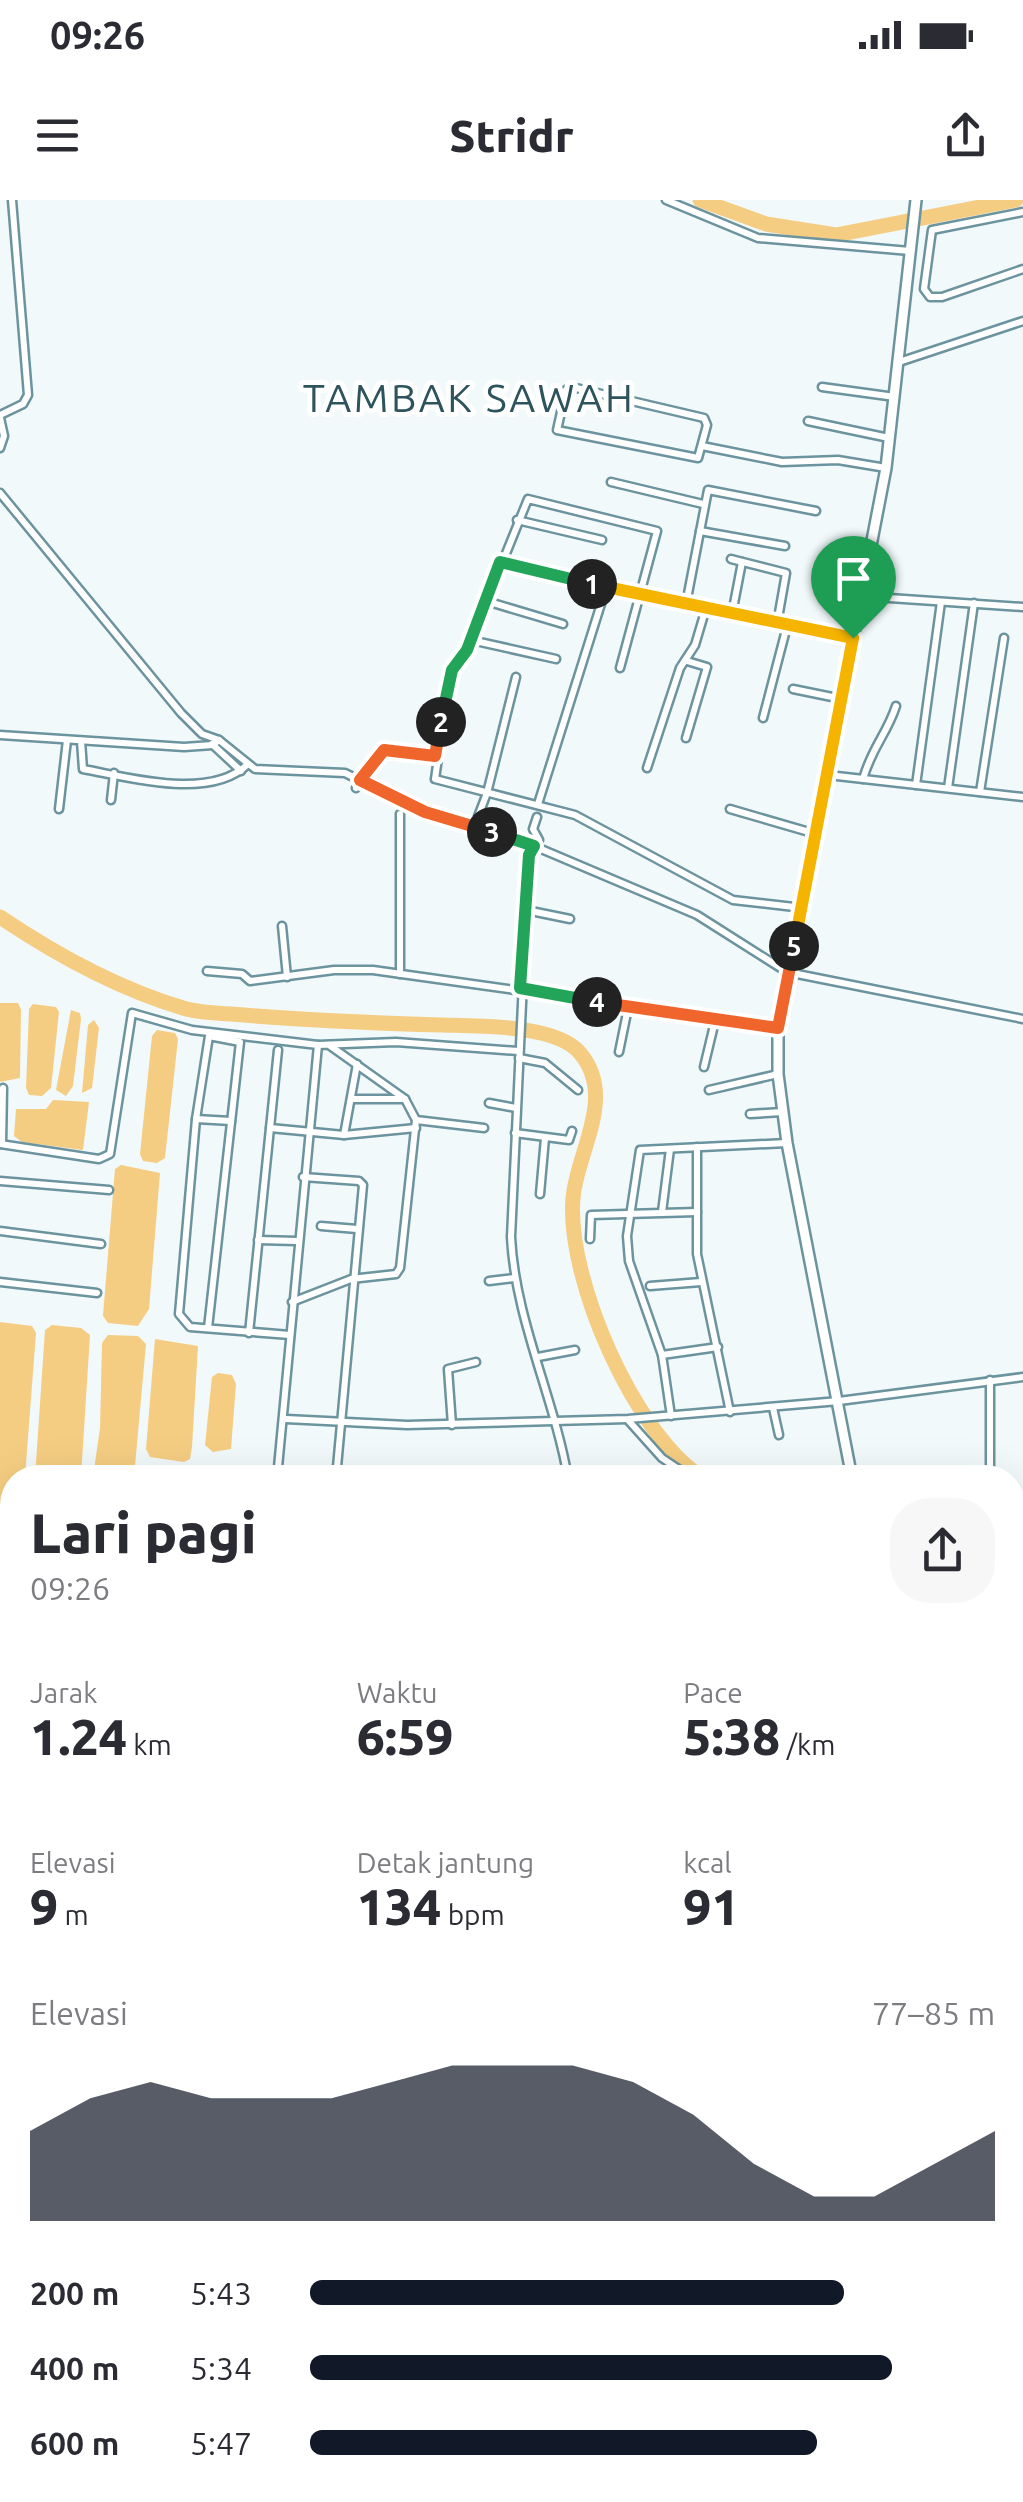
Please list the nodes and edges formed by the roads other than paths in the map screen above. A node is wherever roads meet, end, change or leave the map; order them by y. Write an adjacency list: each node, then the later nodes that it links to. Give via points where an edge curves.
1 (12, 200): 11 (street, via 28,395)
2 (666, 200): 5 (street, via 758,238)
3 (916, 200): 5 (street)
4 (1023, 212): 6 (street, via 932,230 924,290 942,297)
5 (910, 251): 8 (street)
6 (1023, 269)
7 (1023, 321): 8 (street)
8 (899, 362): 10 (street)
9 (822, 388): 10 (street)
10 (896, 398): 13 (street)
11 (0, 417): 15 (street)
12 (808, 421): 13 (street)
13 (890, 438): 16 (street)
14 (702, 446): 14 (street, via 692,460 556,427 572,387 701,417 707,426); 16 (street, via 782,462 838,460)
15 (0, 448)
16 (886, 468): 31 (street)
17 (611, 482): 19 (street)
18 (0, 494): 56 (street, via 181,713)
19 (703, 504): 20 (street, via 710,490); 22 (street)
20 (816, 511)
21 (517, 520): 23 (street); 26 (street); 30 (street, via 525,502 535,499 657,531)
22 (700, 531): 24 (street); 34 (street)
23 (602, 540)
24 (785, 546)
25 (731, 559): 27 (street)
26 (500, 562): 28 (street); 32 (street)
27 (742, 562): 38 (street); 40 (street, via 786,574)
28 (606, 588): 30 (street); 72 (street)
29 (1023, 594): 36 (street)
30 (641, 595): 34 (street); 47 (street)
31 (868, 596): 33 (street); 42 (street)
32 (486, 601): 39 (street); 44 (street)
33 (941, 602): 35 (street); 66 (street)
34 (686, 604): 37 (street)
35 (974, 604): 36 (street); 67 (street)
36 (1022, 607)
37 (706, 608): 38 (street); 46 (street)
38 (732, 614): 40 (street)
39 (563, 624)
40 (777, 624): 41 (street)
41 (786, 626): 42 (street); 52 (street)
42 (853, 638): 50 (street)
43 (1004, 638): 68 (street)
44 (471, 640): 45 (street); 58 (street, via 450,675)
45 (556, 659)
46 (686, 660): 54 (street, via 707,667); 60 (street)
47 (620, 668)
48 (516, 676): 69 (street)
49 (793, 689): 50 (street)
50 (842, 700): 63 (street)
51 (896, 706): 64 (street)
52 (763, 718)
53 (0, 735): 55 (street)
54 (686, 738)
55 (67, 740): 57 (street); 73 (street)
56 (214, 741): 57 (street); 59 (street); 61 (street)
57 (81, 742): 62 (street, via 82,769)
58 (435, 756): 65 (street, via 384,750); 69 (street, via 434,779)
59 (248, 764): 61 (street); 65 (street, via 290,776 338,772)
60 (646, 768)
61 (240, 771): 62 (street, via 201,782)
62 (114, 773): 71 (street)
63 (835, 776): 64 (street); 78 (street)
64 (863, 779): 66 (street)
65 (358, 784): 77 (street)
66 (916, 785): 67 (street)
67 (948, 788): 68 (street)
68 (980, 792): 70 (street)
69 (487, 793): 72 (street); 77 (street)
70 (1023, 797)
71 (111, 800)
72 (538, 804): 80 (street, via 600,825 725,896)
73 (59, 809)
74 (730, 809): 78 (street)
75 (400, 814): 86 (street)
76 (537, 818): 79 (street)
77 (474, 826): 79 (street)
78 (818, 834): 80 (street)
79 (534, 846): 81 (street); 85 (street, via 697,916)
80 (804, 908): 85 (street)
81 (526, 910): 82 (street); 88 (street)
82 (570, 919)
83 (282, 926): 87 (street)
84 (206, 972): 87 (street, via 242,974 249,981)
85 (787, 972): 90 (street); 92 (street)
86 (400, 974): 87 (street, via 349,968); 88 (street)
87 (287, 978)
88 (520, 988): 89 (street); 95 (street)
89 (628, 1008): 91 (street); 96 (street)
90 (1023, 1020)
91 (716, 1021): 92 (street); 98 (street)
92 (778, 1028): 99 (street)
93 (323, 1044): 95 (street); 97 (street); 115 (street); 119 (street, via 192,1030 130,1014 110,1154 99,1159)
94 (278, 1050): 112 (street)
95 (518, 1050): 101 (street); 106 (street)
96 (619, 1052)
97 (356, 1064): 103 (street); 104 (street)
98 (704, 1066)
99 (778, 1074): 102 (street); 107 (street)
100 (3, 1088): 119 (street)
101 (578, 1090)
102 (710, 1090)
103 (352, 1099): 104 (street); 117 (street)
104 (405, 1099): 111 (street)
105 (489, 1103): 106 (street)
106 (516, 1108): 116 (street)
107 (782, 1112): 108 (street); 120 (street)
108 (750, 1114)
109 (196, 1119): 110 (street); 110 (street, via 209,1036 240,1042); 145 (street, via 180,1314 190,1327)
110 (231, 1121): 145 (street)
111 (416, 1124): 113 (street); 117 (street); 138 (street, via 399,1272)
112 (270, 1128): 115 (street); 133 (street)
113 (484, 1128)
114 (572, 1131): 118 (street, via 569,1140)
115 (309, 1132): 117 (street); 123 (street)
116 (515, 1134): 118 (street); 137 (street)
117 (344, 1135)
118 (545, 1138): 126 (street)
119 (1, 1144)
120 (787, 1144): 121 (street); 155 (street)
121 (698, 1147): 122 (street); 128 (street)
122 (670, 1148): 127 (street); 129 (street, via 641,1149)
123 (303, 1178): 131 (street, via 362,1182); 135 (street)
124 (0, 1181): 125 (street)
125 (108, 1190)
126 (540, 1194)
127 (662, 1212): 128 (street); 129 (street)
128 (697, 1212): 141 (street)
129 (630, 1215): 134 (street, via 589,1216); 150 (street, via 628,1262)
130 (321, 1226): 131 (street)
131 (357, 1229): 138 (street)
132 (0, 1230): 136 (street)
133 (258, 1240): 135 (street); 146 (street)
134 (590, 1240)
135 (298, 1241): 144 (street)
136 (101, 1244)
137 (515, 1278): 139 (street); 151 (street)
138 (351, 1279): 144 (street); 161 (street)
139 (488, 1281)
140 (0, 1282): 143 (street)
141 (701, 1282): 142 (street); 148 (street)
142 (650, 1286)
143 (97, 1292)
144 (292, 1302): 147 (street)
145 (208, 1328): 146 (street)
146 (249, 1333): 147 (street)
147 (290, 1336): 159 (street)
148 (718, 1346): 150 (street); 157 (street)
149 (575, 1350): 151 (street)
150 (662, 1355): 158 (street)
151 (538, 1357): 162 (street)
152 (476, 1362): 163 (street, via 448,1369)
153 (1023, 1377): 154 (street)
154 (990, 1380): 155 (street); 170 (street)
155 (839, 1401): 156 (street); 169 (street)
156 (773, 1408): 157 (street); 164 (street)
157 (730, 1412): 158 (street)
158 (670, 1416): 160 (street)
159 (286, 1419): 161 (street); 165 (street)
160 (631, 1419): 162 (street); 168 (street)
161 (341, 1420): 163 (street); 166 (street)
162 (558, 1420): 163 (street); 167 (street)
163 (452, 1425)
164 (780, 1435)
165 (279, 1465)
166 (337, 1465)
167 (566, 1465)
168 (672, 1465)
169 (850, 1465)
170 (990, 1465)

